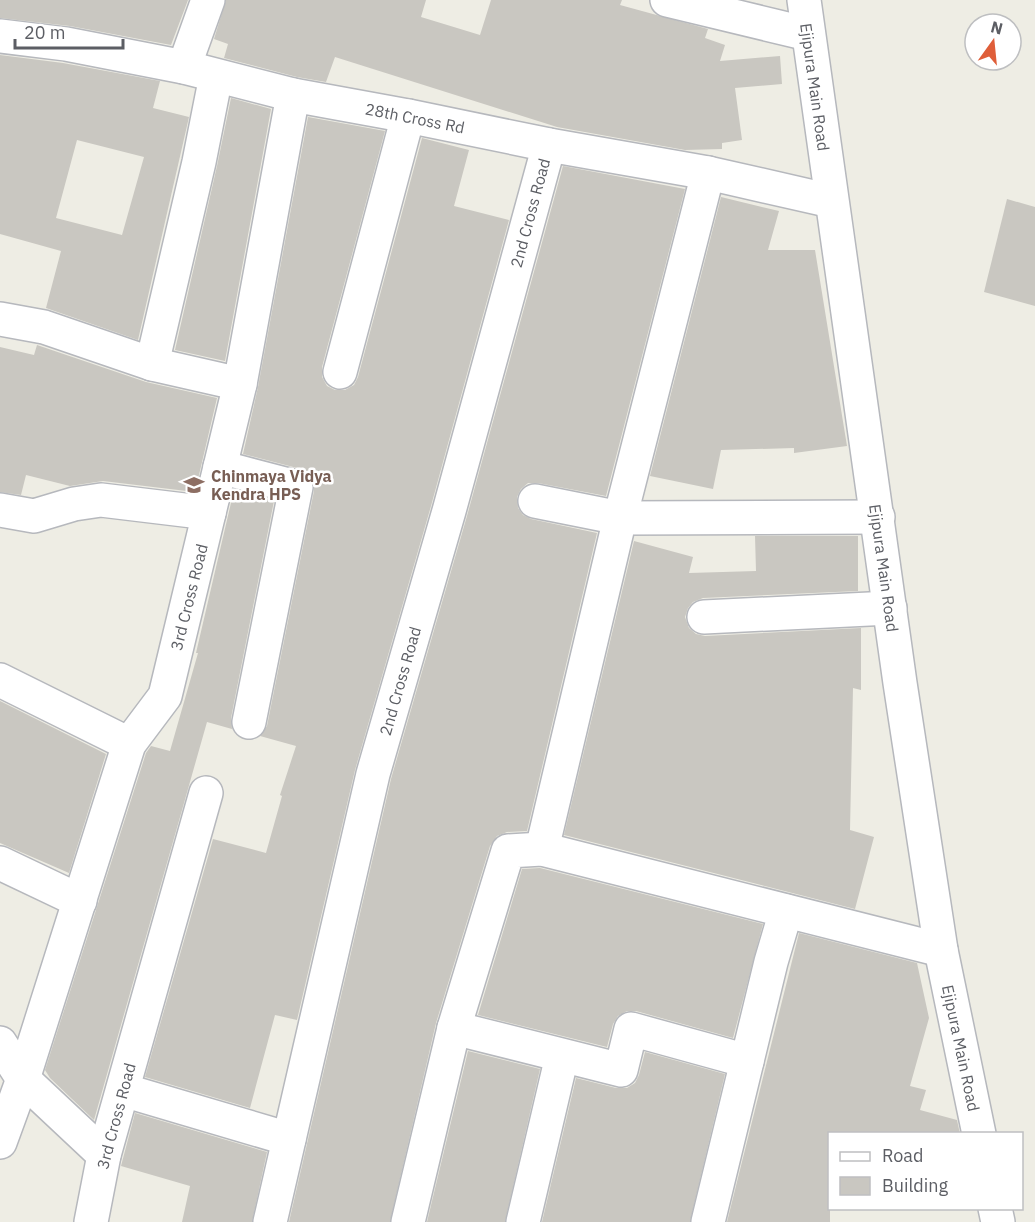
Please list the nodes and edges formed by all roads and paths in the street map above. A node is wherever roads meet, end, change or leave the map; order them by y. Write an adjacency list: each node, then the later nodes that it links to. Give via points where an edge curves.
1 (207, 0): 6 (street)
2 (667, 0): 4 (street)
3 (804, 0): 4 (street, Ejipura Main Road)
4 (808, 34): 12 (street, Ejipura Main Road)
5 (0, 36): 6 (street, 28th Cross Rd, via 66,44)
6 (184, 67): 7 (street, 28th Cross Rd)
7 (216, 76): 8 (street, 28th Cross Rd); 14 (street)
8 (293, 95): 9 (street, 28th Cross Rd); 16 (street, 3rd Cross Road)
9 (408, 116): 10 (street, 28th Cross Rd); 15 (street)
10 (549, 145): 11 (street, 28th Cross Rd); 41 (street, 2nd Cross Road, via 374,774)
11 (708, 173): 12 (street, 28th Cross Rd); 22 (street)
12 (831, 201): 21 (street, Ejipura Main Road)
13 (0, 319): 14 (street, via 44,327)
14 (152, 364): 16 (street)
15 (340, 372)
16 (240, 384): 17 (street, 3rd Cross Road)
17 (220, 467): 20 (street, 3rd Cross Road); 26 (street, via 296,487)
18 (536, 501): 22 (street)
19 (0, 510): 20 (street, via 34,516 101,500)
20 (209, 513): 27 (street, 3rd Cross Road, via 165,696)
21 (878, 517): 22 (street); 23 (street, Ejipura Main Road)
22 (620, 518): 29 (street)
23 (890, 608): 24 (street); 33 (street, Ejipura Main Road)
24 (704, 617)
25 (0, 680): 27 (street)
26 (249, 722)
27 (129, 744): 31 (street, 3rd Cross Road)
28 (206, 793): 39 (street, 3rd Cross Road)
29 (542, 849): 32 (street); 34 (street, via 508,851)
30 (0, 863): 31 (street)
31 (80, 901): 38 (street, 3rd Cross Road)
32 (786, 911): 33 (street); 37 (street)
33 (941, 950): 40 (street, Ejipura Main Road)
34 (454, 1028): 36 (street); 46 (street)
35 (0, 1043): 38 (street)
36 (562, 1056): 37 (street, via 621,1070 631,1029); 47 (street)
37 (747, 1061): 48 (street)
38 (23, 1079): 42 (street, 3rd Cross Road); 43 (street)
39 (123, 1090): 41 (street); 43 (street, 3rd Cross Road)
40 (979, 1132)
41 (289, 1139): 45 (street, 2nd Cross Road)
42 (0, 1142)
43 (104, 1155): 44 (street, 3rd Cross Road)
44 (91, 1222)
45 (270, 1222)
46 (408, 1222)
47 (524, 1222)
48 (708, 1222)

